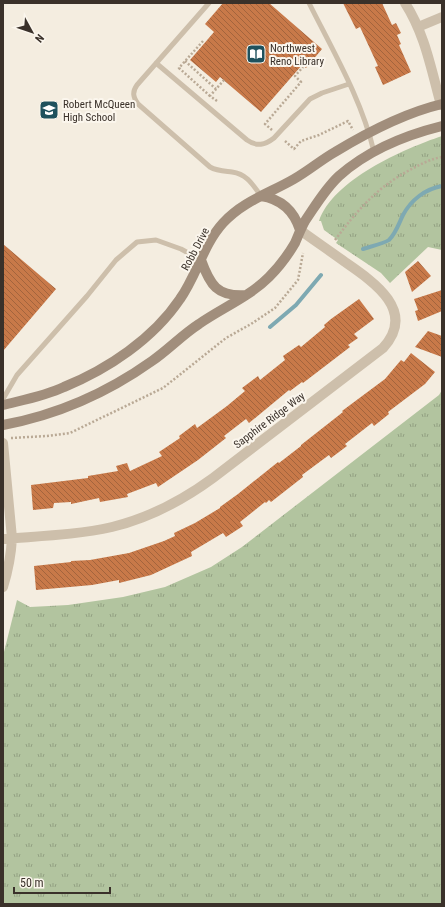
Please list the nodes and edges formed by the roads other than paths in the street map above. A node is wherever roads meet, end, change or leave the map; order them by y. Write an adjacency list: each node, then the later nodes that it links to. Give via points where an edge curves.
1 (209, 3): 6 (lane)
2 (309, 3): 7 (lane)
3 (405, 3): 5 (street)
4 (442, 17): 5 (street)
5 (418, 26): 8 (street)
6 (156, 63): 7 (lane, via 247,140 257,145 268,143 274,138 310,100); 12 (lane, via 133,90 134,99 210,167 242,175)
7 (349, 84): 10 (lane)
8 (441, 104): 10 (street, Robb Drive)
9 (442, 126): 11 (street, via 401,140)
10 (370, 133): 11 (lane); 12 (street, Robb Drive)
11 (374, 153): 13 (street, via 340,176 322,195)
12 (261, 196): 13 (street, via 282,204 295,218); 14 (street, Robb Drive, via 243,206 224,222 213,236)
13 (300, 230): 15 (street, via 295,243 278,268); 20 (street, Sapphire Ridge Way, via 371,280 392,304 396,315 395,326 383,348 213,478 166,507 140,518 84,532)
14 (201, 260): 15 (street, via 211,283 217,289 225,294); 16 (lane, via 156,240 138,242 116,260 17,375); 17 (street, Robb Drive, via 188,286 165,319 127,352 63,388)
15 (248, 295): 18 (street, via 201,322 153,361 120,382 73,405 25,421)
16 (3, 399)
17 (3, 405)
18 (3, 425)
19 (6, 440): 20 (street)
20 (7, 539): 21 (street, via 8,572)
21 (3, 587)

